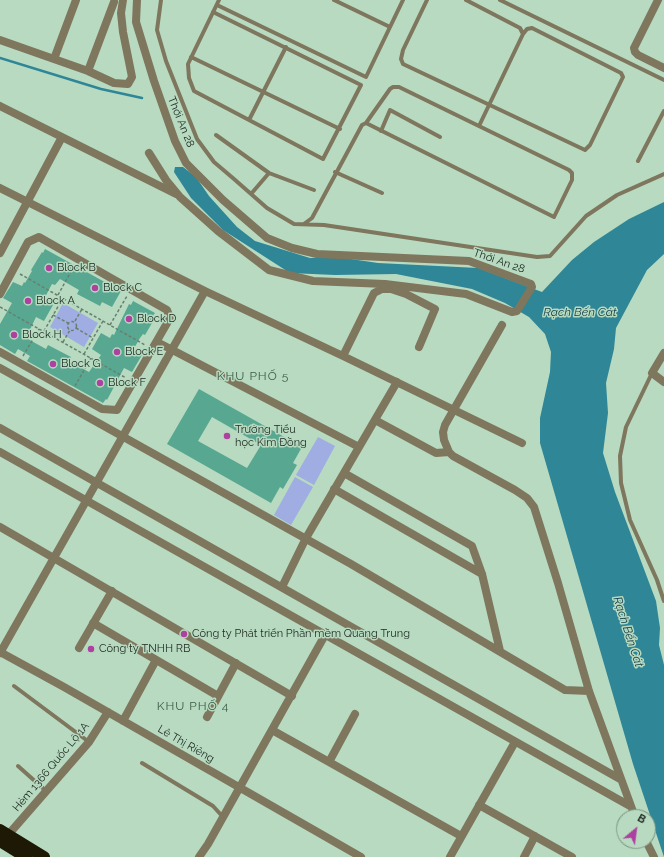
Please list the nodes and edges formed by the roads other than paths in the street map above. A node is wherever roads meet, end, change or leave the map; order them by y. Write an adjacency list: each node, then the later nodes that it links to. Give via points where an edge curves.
1 (76, 0): 18 (street)
2 (137, 0): 43 (street, Thới An 28, via 138,30 167,118 186,163 223,200 267,238 317,254 469,261 531,284 532,287 517,311 512,312 466,294 386,284 313,281 269,270 218,232)
3 (161, 0): 42 (lane, via 157,30 166,61 197,139 214,162)
4 (334, 0): 13 (lane)
5 (403, 0): 13 (lane)
6 (427, 0): 23 (lane, via 403,50 403,64)
7 (466, 0): 14 (lane, via 520,28)
8 (500, 0): 21 (lane)
9 (658, 0): 19 (street, via 634,52)
10 (119, 1): 20 (street); 20 (street, via 131,81 128,84 114,83)
11 (218, 2): 12 (lane); 13 (lane, via 366,77)
12 (213, 12): 16 (lane); 17 (lane)
13 (390, 27)
14 (523, 34): 23 (lane); 23 (lane, via 532,28 621,73 623,77 597,132 585,150)
15 (0, 40): 18 (street)
16 (286, 47): 22 (lane); 29 (lane, via 361,85)
17 (191, 57): 22 (lane); 26 (lane, via 188,64 189,78 194,91)
18 (54, 60): 20 (street)
19 (664, 68)
20 (88, 71)
21 (664, 80)
22 (264, 92): 26 (lane); 29 (lane)
23 (489, 104): 28 (lane)
24 (0, 106): 32 (street)
25 (664, 111): 35 (lane)
26 (249, 120): 29 (lane, via 323,158)
27 (366, 123): 28 (lane, via 390,89 399,87); 30 (lane); 36 (lane, via 362,125)
28 (479, 126): 30 (lane, via 572,173 572,180 554,217)
29 (340, 129)
30 (381, 131): 33 (lane, via 390,110)
31 (216, 135): 37 (lane)
32 (62, 137): 43 (street); 44 (street)
33 (440, 137)
34 (149, 153): 43 (street, Thới An 28)
35 (638, 161)
36 (335, 172): 41 (lane); 45 (lane, via 312,218)
37 (269, 173): 40 (lane); 42 (lane)
38 (664, 174): 45 (lane, via 616,195 586,216 550,256 530,256)
39 (0, 188): 44 (street)
40 (314, 190)
41 (382, 193)
42 (251, 194): 45 (lane, via 267,208 294,224)
43 (180, 196)
44 (28, 202): 46 (street); 47 (street)
45 (304, 224)
46 (0, 253)
47 (205, 291): 52 (street); 55 (street)
48 (0, 294): 50 (street, via 28,242 39,237 167,310 170,318)
49 (502, 325): 60 (street)
50 (155, 346): 52 (street); 53 (street, via 117,410 102,409)
51 (419, 347): 55 (street, via 435,309 406,294 382,289 374,293)
52 (171, 350): 63 (street); 65 (street)
53 (0, 352)
54 (664, 353): 57 (street)
55 (343, 356): 58 (street)
56 (0, 368): 63 (street)
57 (652, 373): 59 (street); 78 (lane, via 626,427 620,456 621,483 630,520 658,580)
58 (397, 382): 60 (street); 61 (street)
59 (664, 382)
60 (453, 410): 64 (street); 67 (street, via 443,432)
61 (375, 420): 65 (street); 67 (street, via 436,452)
62 (0, 428): 69 (street)
63 (122, 436): 69 (street); 73 (street)
64 (522, 444)
65 (359, 447): 68 (street)
66 (0, 452): 71 (street)
67 (448, 452): 87 (street, via 515,490 527,498 534,507)
68 (344, 473): 70 (street); 75 (street, via 472,546)
69 (97, 482): 71 (street); 76 (street)
70 (334, 489): 73 (street); 75 (street)
71 (86, 501): 74 (street); 80 (street)
72 (0, 527): 74 (street)
73 (306, 538): 76 (street); 82 (street)
74 (54, 557): 77 (street); 83 (street)
75 (482, 574): 82 (street)
76 (282, 587): 100 (street)
77 (112, 591): 79 (street); 85 (street)
78 (664, 601)
79 (93, 623): 81 (street); 84 (street)
80 (325, 635): 89 (street); 96 (street)
81 (79, 648)
82 (500, 651): 87 (street, via 565,690)
83 (0, 652): 90 (street, Lê Thị Riêng)
84 (156, 660): 88 (street); 93 (street)
85 (236, 663): 88 (street); 89 (street)
86 (14, 686): 95 (lane)
87 (589, 691): 100 (street)
88 (218, 696): 92 (street)
89 (292, 696): 94 (street)
90 (108, 712): 93 (street, Lê Thị Riêng); 95 (street, Hẻm 1366 Quốc Lộ 1A)
91 (355, 714): 97 (street)
92 (207, 717)
93 (122, 721): 101 (street, Lê Thị Riêng)
94 (272, 730): 97 (street); 101 (street)
95 (89, 742): 102 (street, Hẻm 1366 Quốc Lộ 1A)
96 (515, 742): 103 (street); 104 (street)
97 (329, 762): 108 (street)
98 (142, 763): 106 (lane, via 213,806)
99 (18, 766): 102 (lane)
100 (620, 779): 104 (street)
101 (240, 788): 106 (street); 113 (street, Lê Thị Riêng)
102 (46, 791): 107 (street, Hẻm 1366 Quốc Lộ 1A)
103 (479, 805): 108 (street); 109 (street)
104 (630, 806): 105 (street)
105 (631, 809)
106 (223, 817): 112 (street)
107 (3, 835): 110 (highway); 111 (highway)
108 (462, 836): 114 (street)
109 (535, 836): 115 (street); 116 (street)
110 (26, 857)
111 (44, 857)
112 (199, 857)
113 (361, 857)
114 (450, 857)
115 (524, 857)
116 (572, 857)

